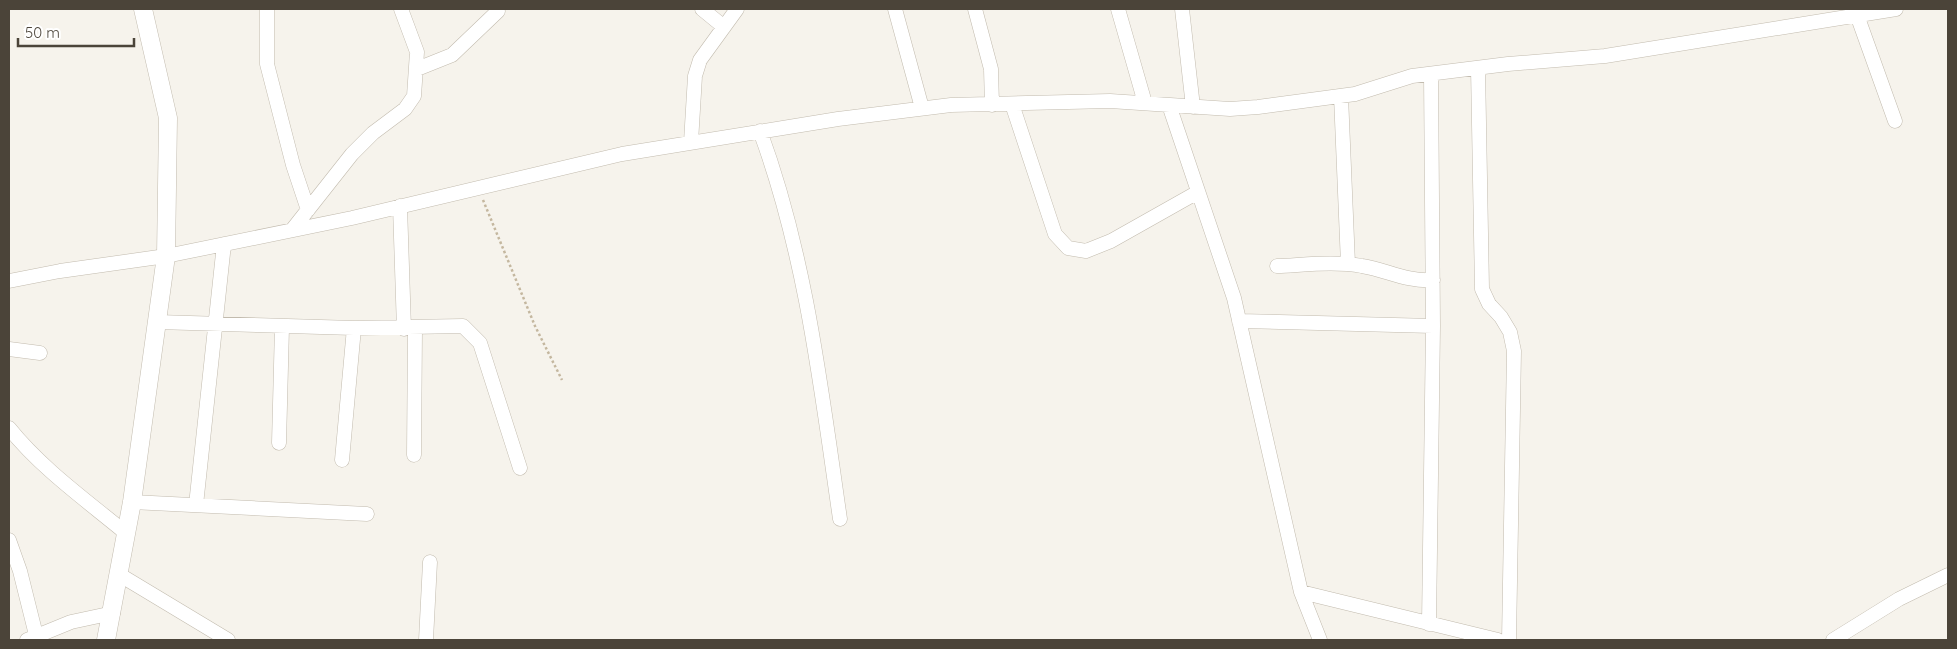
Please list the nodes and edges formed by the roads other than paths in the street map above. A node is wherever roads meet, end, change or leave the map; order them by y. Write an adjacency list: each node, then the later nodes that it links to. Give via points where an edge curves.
1 (143, 9): 33 (street, via 168,118)
2 (267, 9): 30 (street, via 267,64)
3 (401, 9): 16 (street, via 417,52)
4 (702, 9): 14 (street)
5 (737, 9): 14 (street)
6 (895, 9): 24 (street)
7 (975, 9): 20 (street, via 991,69)
8 (1118, 9): 19 (street)
9 (1182, 9): 23 (street)
10 (1896, 9): 13 (street)
11 (498, 11): 16 (street, via 452,55)
12 (1822, 14): 13 (street); 15 (street, via 1605,56)
13 (1857, 15): 25 (street)
14 (724, 27): 27 (street, via 700,60 695,76)
15 (1478, 68): 17 (street); 70 (street, via 1482,289 1510,332 1514,351)
16 (418, 69): 30 (street, via 414,96 406,109 373,133 352,154)
17 (1431, 74): 18 (street, via 1412,76); 36 (street)
18 (1341, 96): 23 (street, via 1258,107); 34 (street)
19 (1145, 103): 21 (street); 22 (street)
20 (992, 104): 21 (street); 24 (street)
21 (1012, 104): 28 (street, via 1055,234 1068,248 1086,251 1111,241)
22 (1169, 105): 23 (street); 28 (street)
23 (1194, 107)
24 (922, 108): 26 (street)
25 (1895, 121)
26 (760, 131): 27 (street); 55 (street, via 782,197 802,277)
27 (691, 142): 29 (street, via 622,154)
28 (1198, 192): 38 (street)
29 (400, 206): 31 (street); 44 (street)
30 (308, 210): 31 (street)
31 (292, 230): 32 (street)
32 (224, 244): 33 (street); 40 (street)
33 (166, 256): 37 (street); 39 (street)
34 (1348, 264): 35 (street); 36 (street, via 1404,279)
35 (1277, 266)
36 (1433, 280): 42 (street)
37 (9, 281)
38 (1239, 321): 42 (street); 61 (street)
39 (157, 322): 40 (street); 52 (street)
40 (216, 324): 41 (street); 53 (street)
41 (282, 326): 43 (street); 48 (street)
42 (1433, 326): 63 (street)
43 (354, 328): 44 (street); 50 (street)
44 (410, 329): 49 (street); 51 (street, via 463,326 480,343)
45 (9, 349): 46 (street)
46 (40, 353)
47 (9, 428): 56 (street, via 49,470)
48 (279, 443)
49 (414, 455)
50 (342, 460)
51 (520, 468)
52 (132, 502): 53 (street); 56 (street)
53 (196, 505): 54 (street)
54 (366, 514)
55 (840, 519)
56 (127, 534): 59 (street)
57 (9, 540): 64 (street, via 20,571)
58 (430, 562): 67 (street)
59 (120, 575): 62 (street); 66 (street)
60 (1948, 575): 71 (street, via 1899,599)
61 (1300, 592): 63 (street); 68 (street)
62 (113, 613): 64 (street, via 71,622); 65 (street)
63 (1428, 624): 69 (street)
64 (35, 639)
65 (106, 640)
66 (228, 640)
67 (426, 640)
68 (1320, 640)
69 (1498, 640)
70 (1509, 640)
71 (1833, 640)

